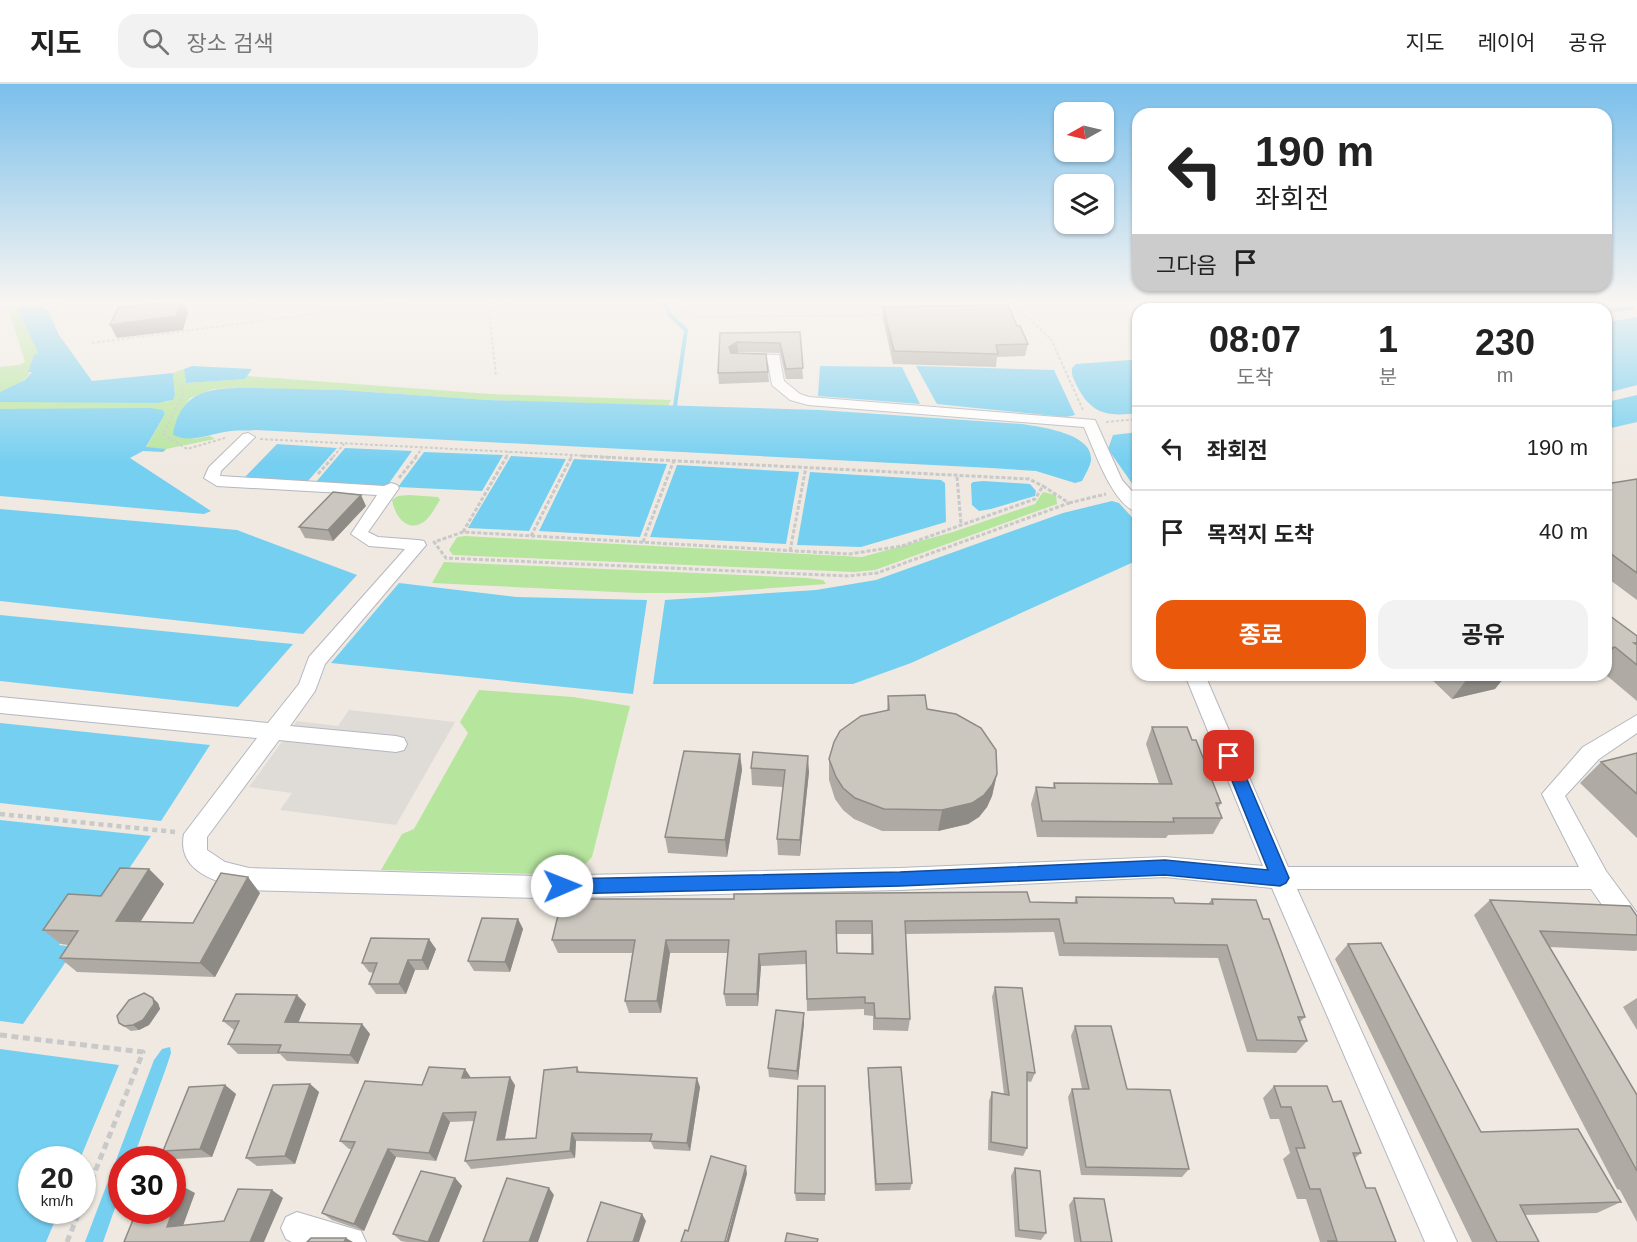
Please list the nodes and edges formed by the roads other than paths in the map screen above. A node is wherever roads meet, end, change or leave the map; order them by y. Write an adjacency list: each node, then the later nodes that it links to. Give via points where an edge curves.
1 (738, 358): 3 (street, via 774,358 777,382 795,398 808,401 1090,423 1115,482)
2 (248, 437): 7 (street, via 214,470 212,478 390,489 359,534 375,542 418,545 316,662 308,686)
3 (1132, 501)
4 (1198, 681): 9 (street)
5 (0, 705): 7 (street)
6 (1637, 723): 10 (street, via 1591,753 1553,794)
7 (275, 730): 8 (street); 9 (street, via 196,834 195,849 201,859 212,867 249,879 540,887 900,879 1165,867)
8 (396, 744)
9 (1280, 878): 10 (street); 14 (street)
10 (1597, 878): 11 (street)
11 (1637, 934)
12 (297, 1228): 13 (street)
13 (350, 1242)
14 (1440, 1242)

